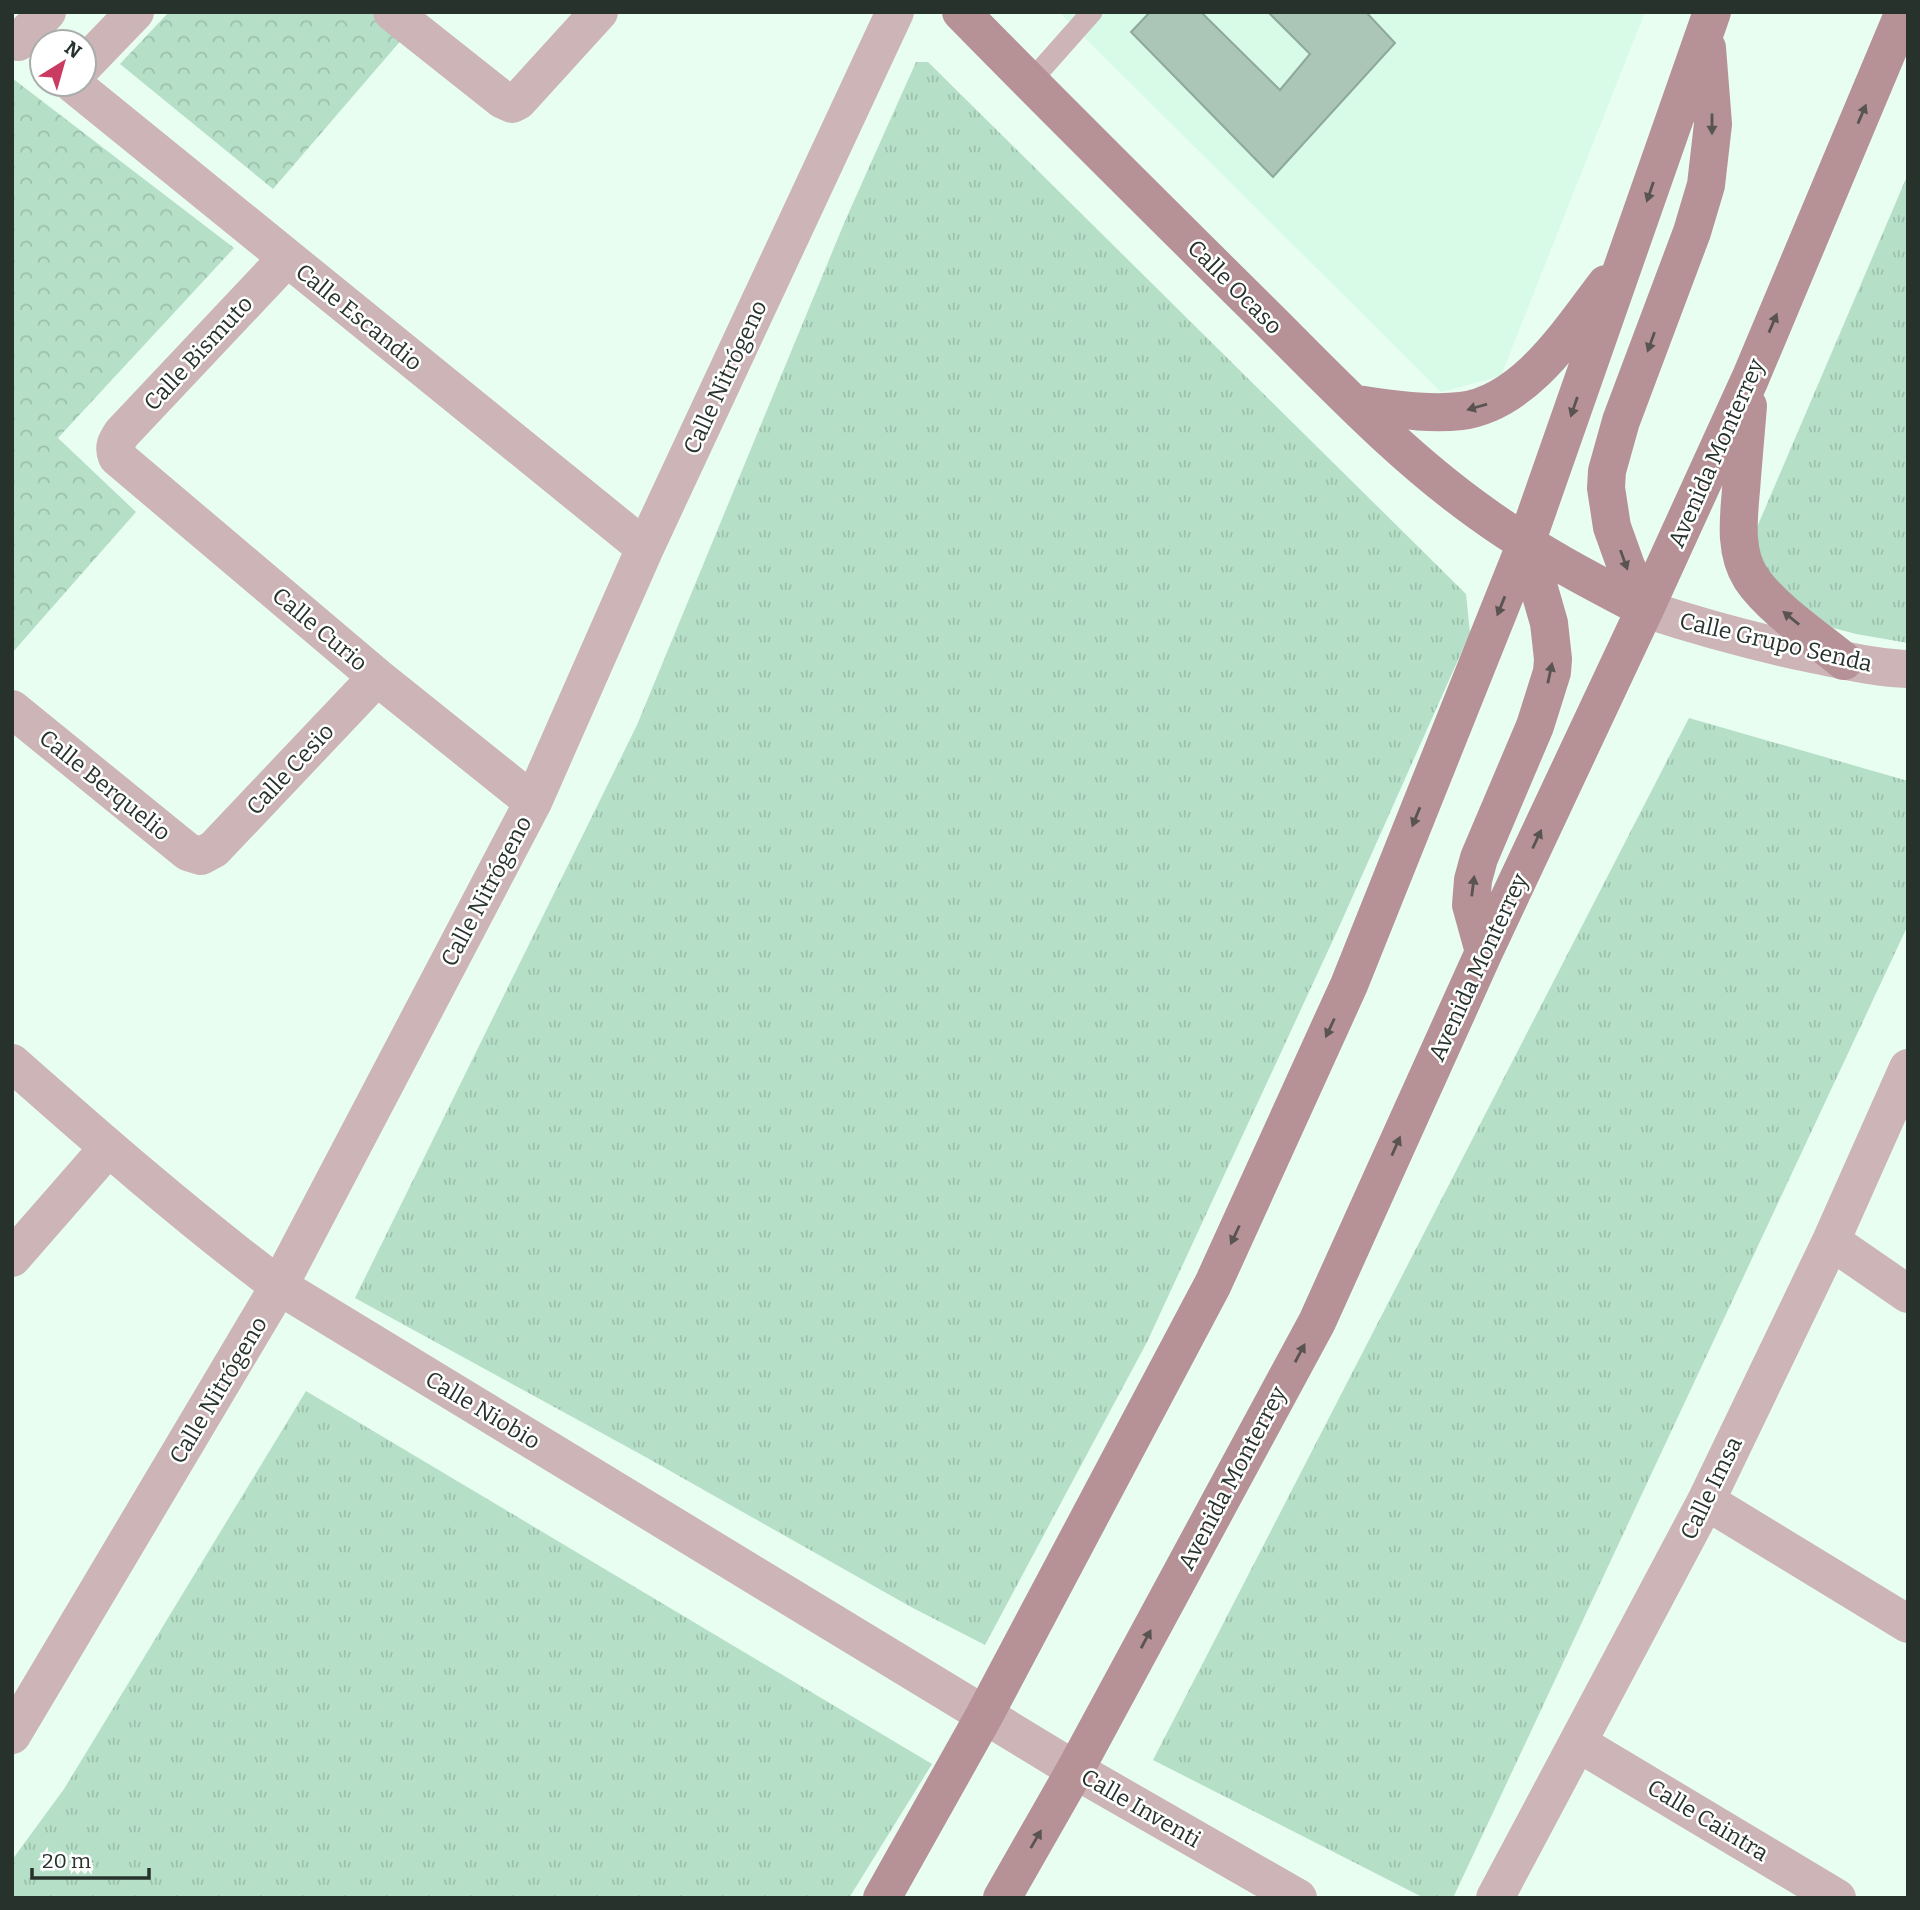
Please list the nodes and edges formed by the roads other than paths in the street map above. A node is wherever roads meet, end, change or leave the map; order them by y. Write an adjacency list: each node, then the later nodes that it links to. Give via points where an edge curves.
1 (47, 12): 10 (street)
2 (135, 12): 11 (street)
3 (392, 12): 4 (street, via 512,104)
4 (600, 12)
5 (895, 12): 20 (street, Calle Nitrógeno)
6 (961, 12): 12 (main road, Calle Ocaso)
7 (1092, 12): 12 (lane)
8 (1904, 12): 16 (main road, Avenida Monterrey, one-way to 8)
9 (1709, 22): 14 (main road, one-way to 14); 21 (main road, one-way to 21, via 1713,124 1706,185 1607,471 1612,527)
10 (24, 46)
11 (98, 50)
12 (1030, 82): 17 (main road, Calle Ocaso)
13 (90, 98): 15 (street, Calle Escandio)
14 (1627, 257): 17 (main road, one-way to 17, via 1549,357 1515,388 1488,404 1431,412); 19 (main road, one-way to 19)
15 (287, 258): 18 (street, Calle Bismuto, via 122,433); 20 (street, Calle Escandio)
16 (1750, 379): 21 (main road, Avenida Monterrey); 22 (main road, one-way to 16, via 1773,603 1745,565 1739,529)
17 (1354, 404): 19 (main road, Calle Ocaso, via 1428,471)
18 (114, 449): 24 (street, Calle Curio, via 125,464)
19 (1526, 543): 21 (main road, Calle Ocaso); 28 (main road, one-way to 19, via 1471,905 1473,880 1552,672 1549,623); 38 (main road, one-way to 38, via 1349,985 1218,1271)
20 (645, 548): 26 (street, Calle Nitrógeno)
21 (1645, 609): 22 (street, Calle Grupo Senda, via 1712,631); 28 (main road, Avenida Monterrey, one-way to 21)
22 (1844, 661): 23 (street, Calle Grupo Senda)
23 (1908, 669)
24 (377, 677): 26 (street, Calle Curio); 27 (street, Calle Cesio, via 214,849)
25 (12, 709): 27 (street, Calle Berquelio, via 188,852)
26 (533, 802): 34 (street, Calle Nitrógeno)
27 (201, 856)
28 (1484, 952): 41 (main road, Avenida Monterrey, one-way to 28, via 1317,1322)
29 (12, 1063): 31 (street, Calle Niobio)
30 (1908, 1068): 32 (street, Calle Imsa)
31 (108, 1148): 33 (street); 34 (street, Calle Niobio)
32 (1831, 1241): 35 (street); 36 (street, Calle Imsa)
33 (12, 1258)
34 (279, 1286): 38 (street, Calle Niobio); 39 (street, Calle Nitrógeno)
35 (1908, 1294)
36 (1706, 1501): 37 (street); 40 (street, Calle Imsa)
37 (1908, 1624)
38 (984, 1716): 41 (street, Calle Inventi); 42 (main road)
39 (12, 1735)
40 (1578, 1743): 45 (street, Calle Imsa); 46 (street, Calle Caintra)
41 (1075, 1770): 43 (main road, Avenida Monterrey, one-way to 41); 44 (street, Calle Inventi)
42 (882, 1898)
43 (1002, 1898)
44 (1298, 1898)
45 (1495, 1898)
46 (1837, 1898)

